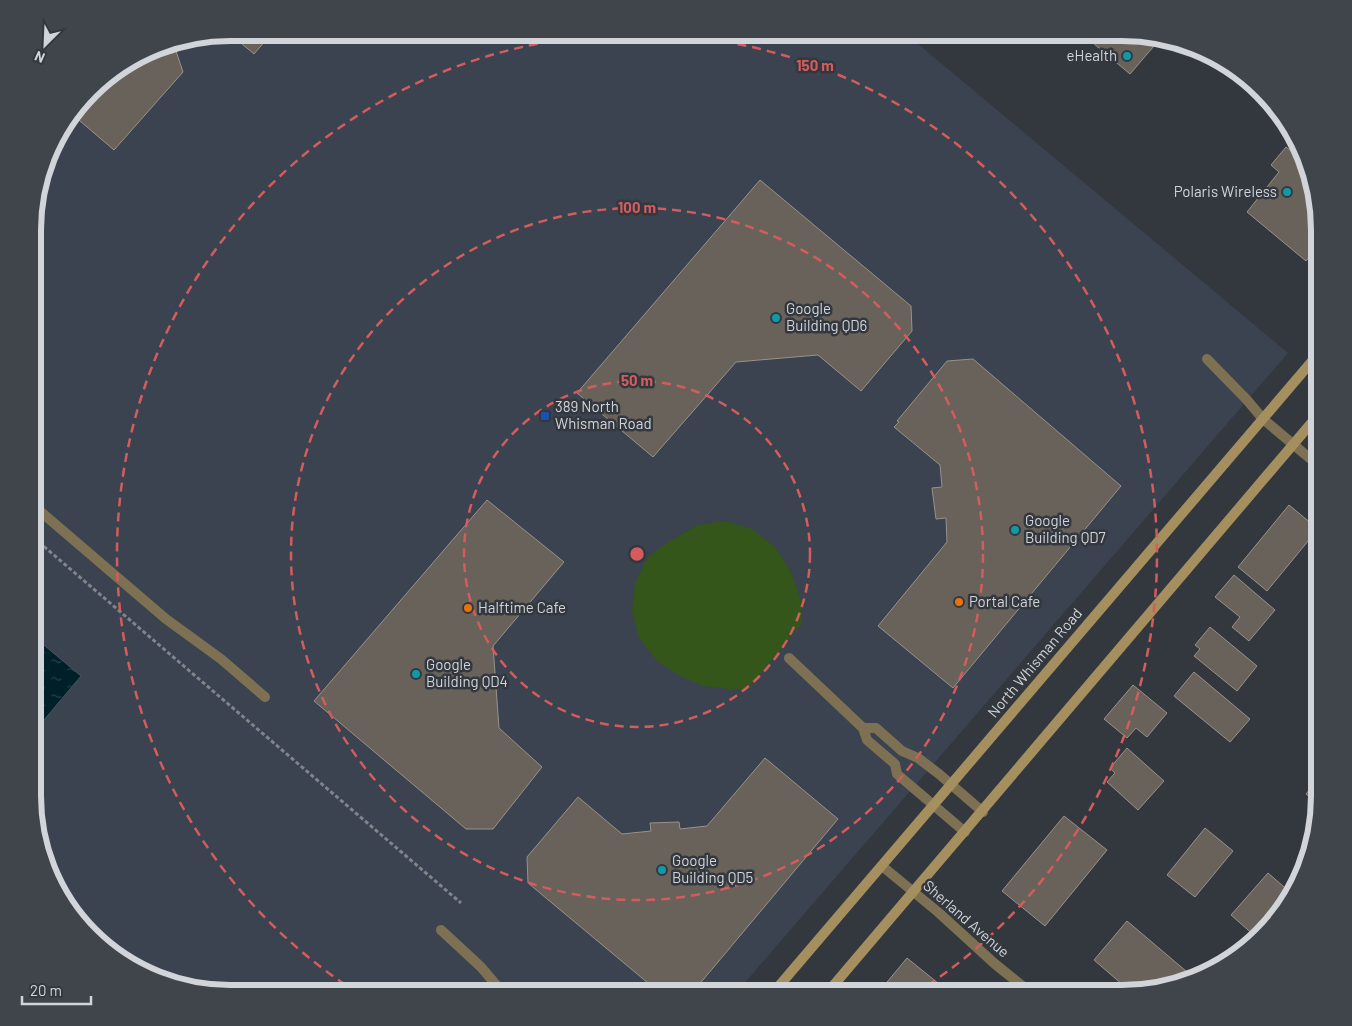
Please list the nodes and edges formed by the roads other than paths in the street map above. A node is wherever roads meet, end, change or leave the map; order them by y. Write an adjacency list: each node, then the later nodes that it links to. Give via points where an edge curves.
1 (1206, 359): 3 (street)
2 (1311, 362): 3 (main road, North Whisman Road)
3 (1263, 419): 5 (street); 11 (main road, North Whisman Road)
4 (1311, 424): 5 (main road)
5 (1293, 445): 6 (street); 13 (main road)
6 (1311, 460)
7 (41, 512): 9 (street, via 166,619)
8 (789, 658): 10 (street)
9 (265, 697)
10 (864, 728): 11 (street, via 876,728 902,751 918,758); 12 (street, via 867,740 895,764 897,774)
11 (951, 784): 12 (main road, North Whisman Road); 13 (street)
12 (934, 805): 14 (street); 15 (main road, North Whisman Road)
13 (983, 812): 14 (main road)
14 (965, 832): 16 (main road)
15 (882, 866): 16 (street, Sherland Avenue); 19 (main road, North Whisman Road)
16 (913, 893): 20 (main road); 21 (street, Sherland Avenue)
17 (441, 930): 18 (street)
18 (496, 985)
19 (780, 985)
20 (834, 985)
21 (1020, 985)

